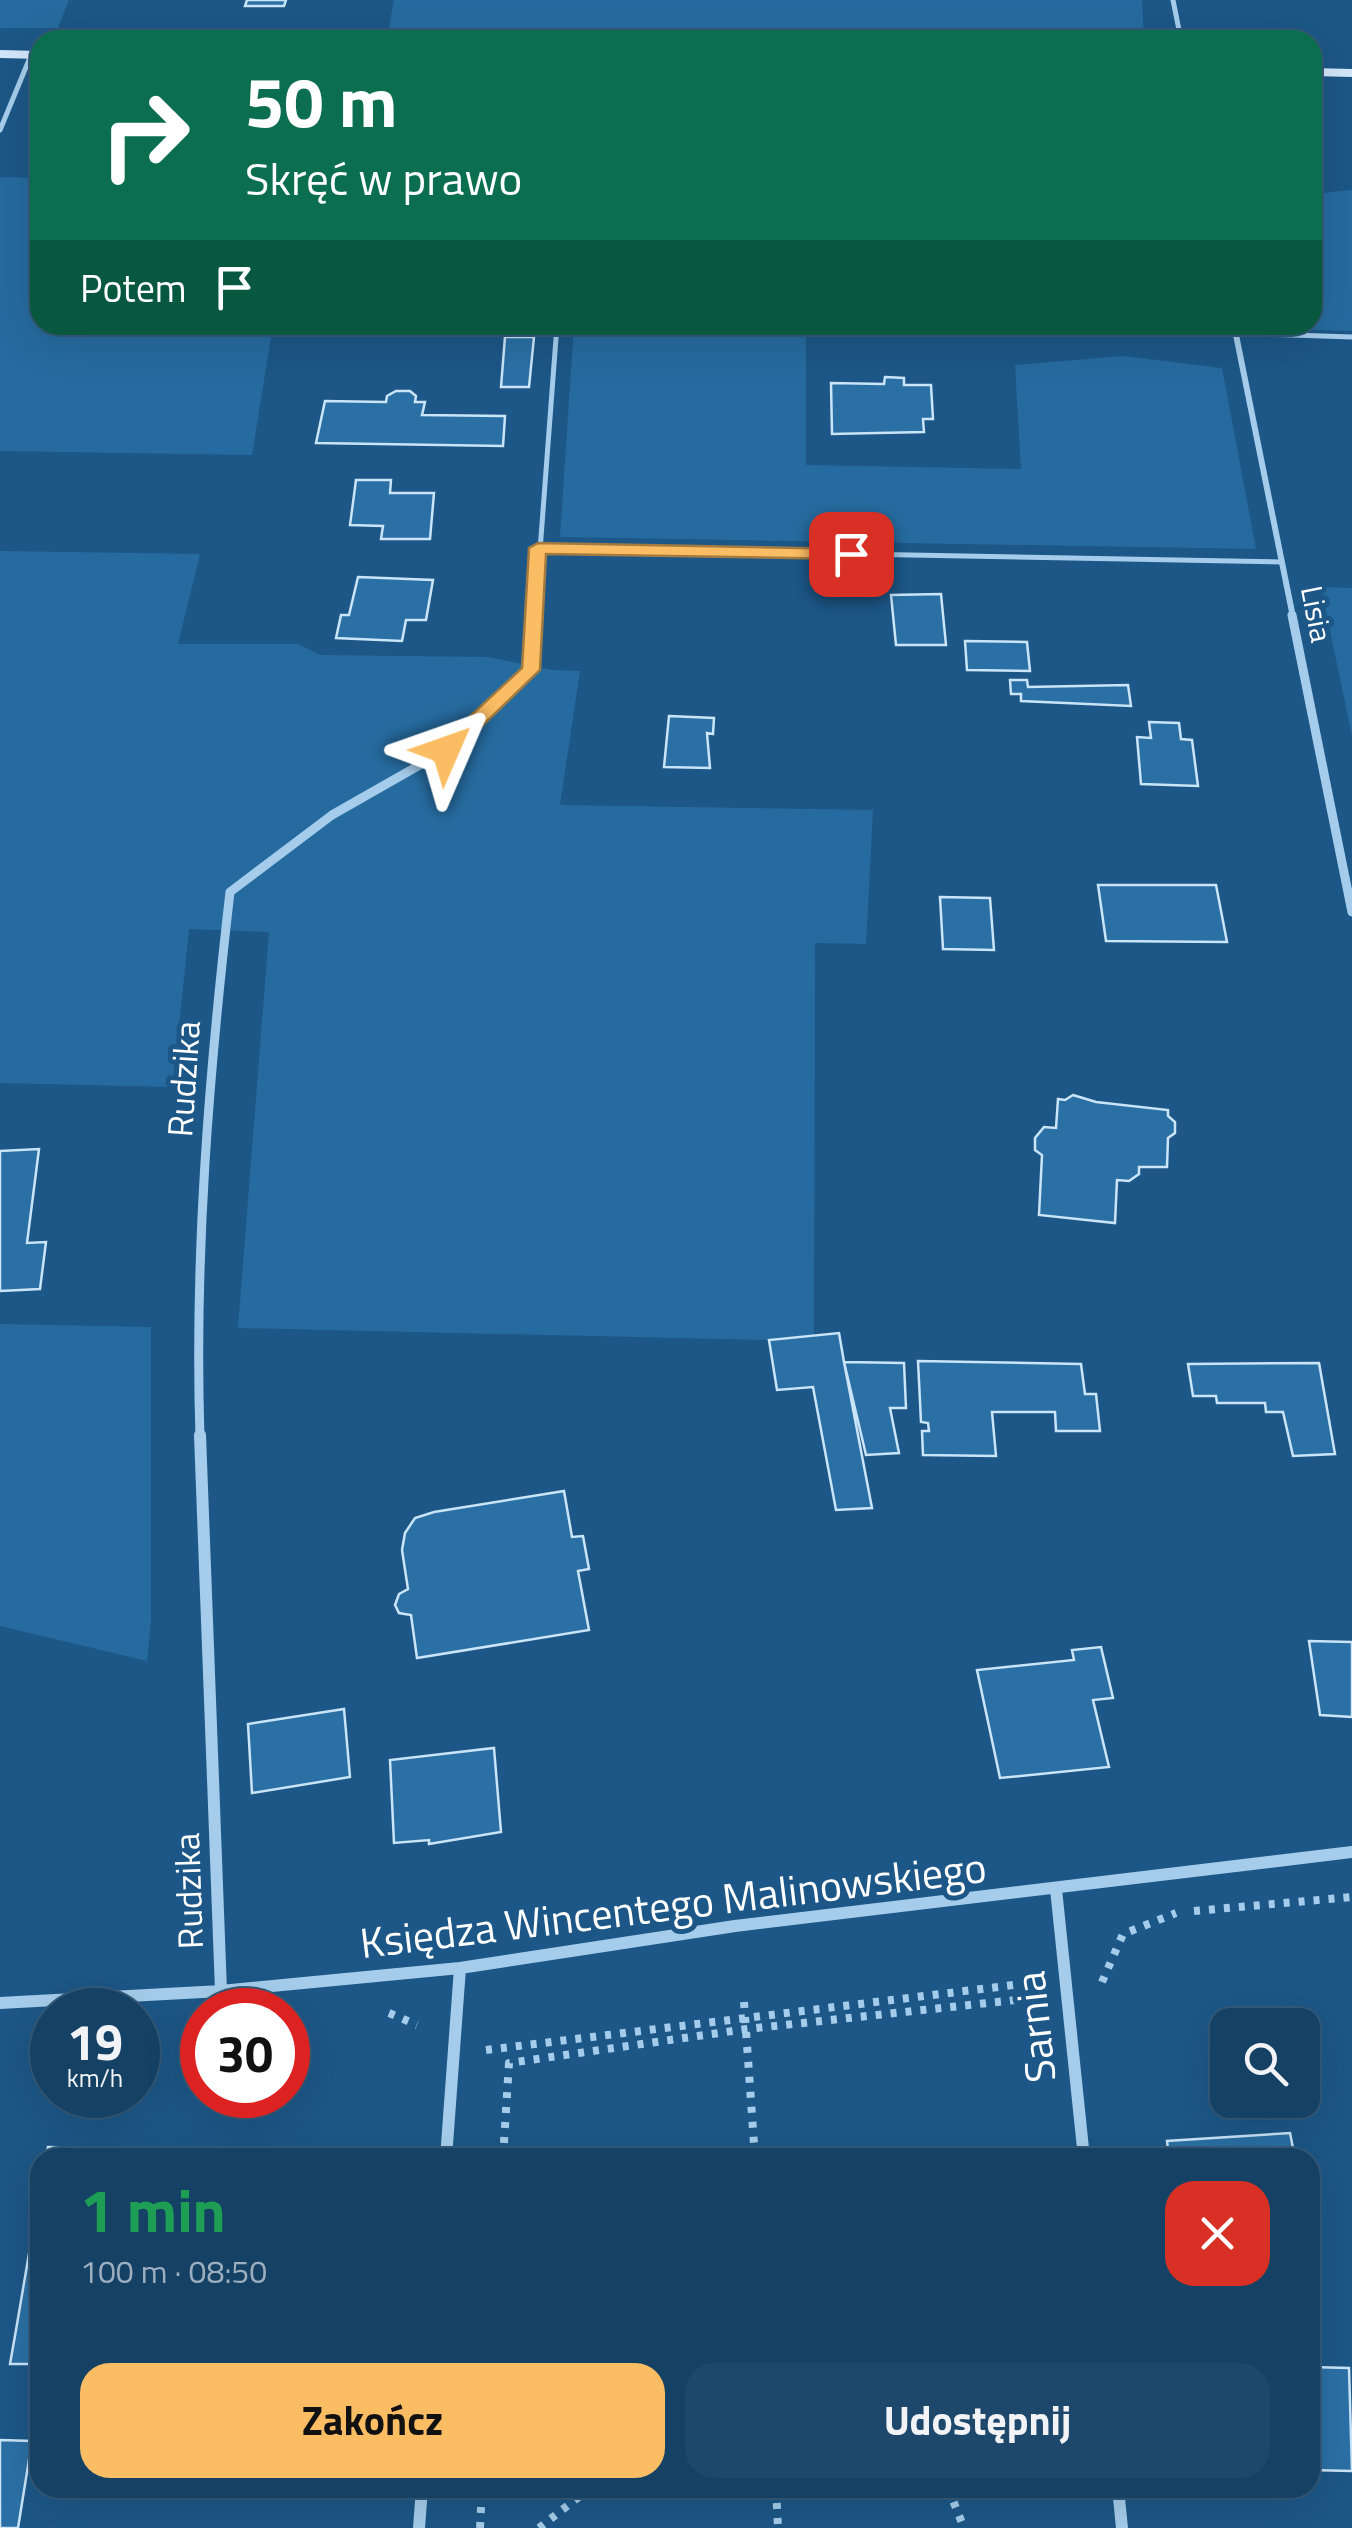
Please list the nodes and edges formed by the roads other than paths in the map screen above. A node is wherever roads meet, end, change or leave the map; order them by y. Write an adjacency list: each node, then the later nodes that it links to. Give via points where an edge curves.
1 (1173, 0): 2 (lane)
2 (1179, 30)
3 (0, 54): 4 (street)
4 (30, 55)
5 (30, 68): 8 (lane)
6 (1322, 72): 7 (street)
7 (1352, 74)
8 (0, 130)
9 (556, 335): 13 (lane, Rudzika)
10 (1236, 335): 14 (street, Lisia)
11 (1322, 335): 12 (lane)
12 (1352, 337)
13 (538, 548): 14 (lane); 15 (lane, Rudzika)
14 (1282, 562): 16 (street, Lisia)
15 (531, 670): 20 (street, Rudzika, via 446,750 332,815 230,892 216,1003 196,1317)
16 (1352, 912)
17 (1352, 1852): 18 (street, Księdza Wincentego Malinowskiego)
18 (1056, 1890): 19 (street, Księdza Wincentego Malinowskiego, via 735,1926); 25 (street, Sarnia)
19 (460, 1968): 21 (street, Księdza Wincentego Malinowskiego); 24 (street)
20 (220, 1988)
21 (251, 1988)
22 (180, 1993): 23 (street, Księdza Wincentego Malinowskiego)
23 (0, 2003)
24 (447, 2148)
25 (1083, 2148)
26 (421, 2498): 28 (street)
27 (1119, 2498): 29 (street)
28 (419, 2528)
29 (1122, 2528)

